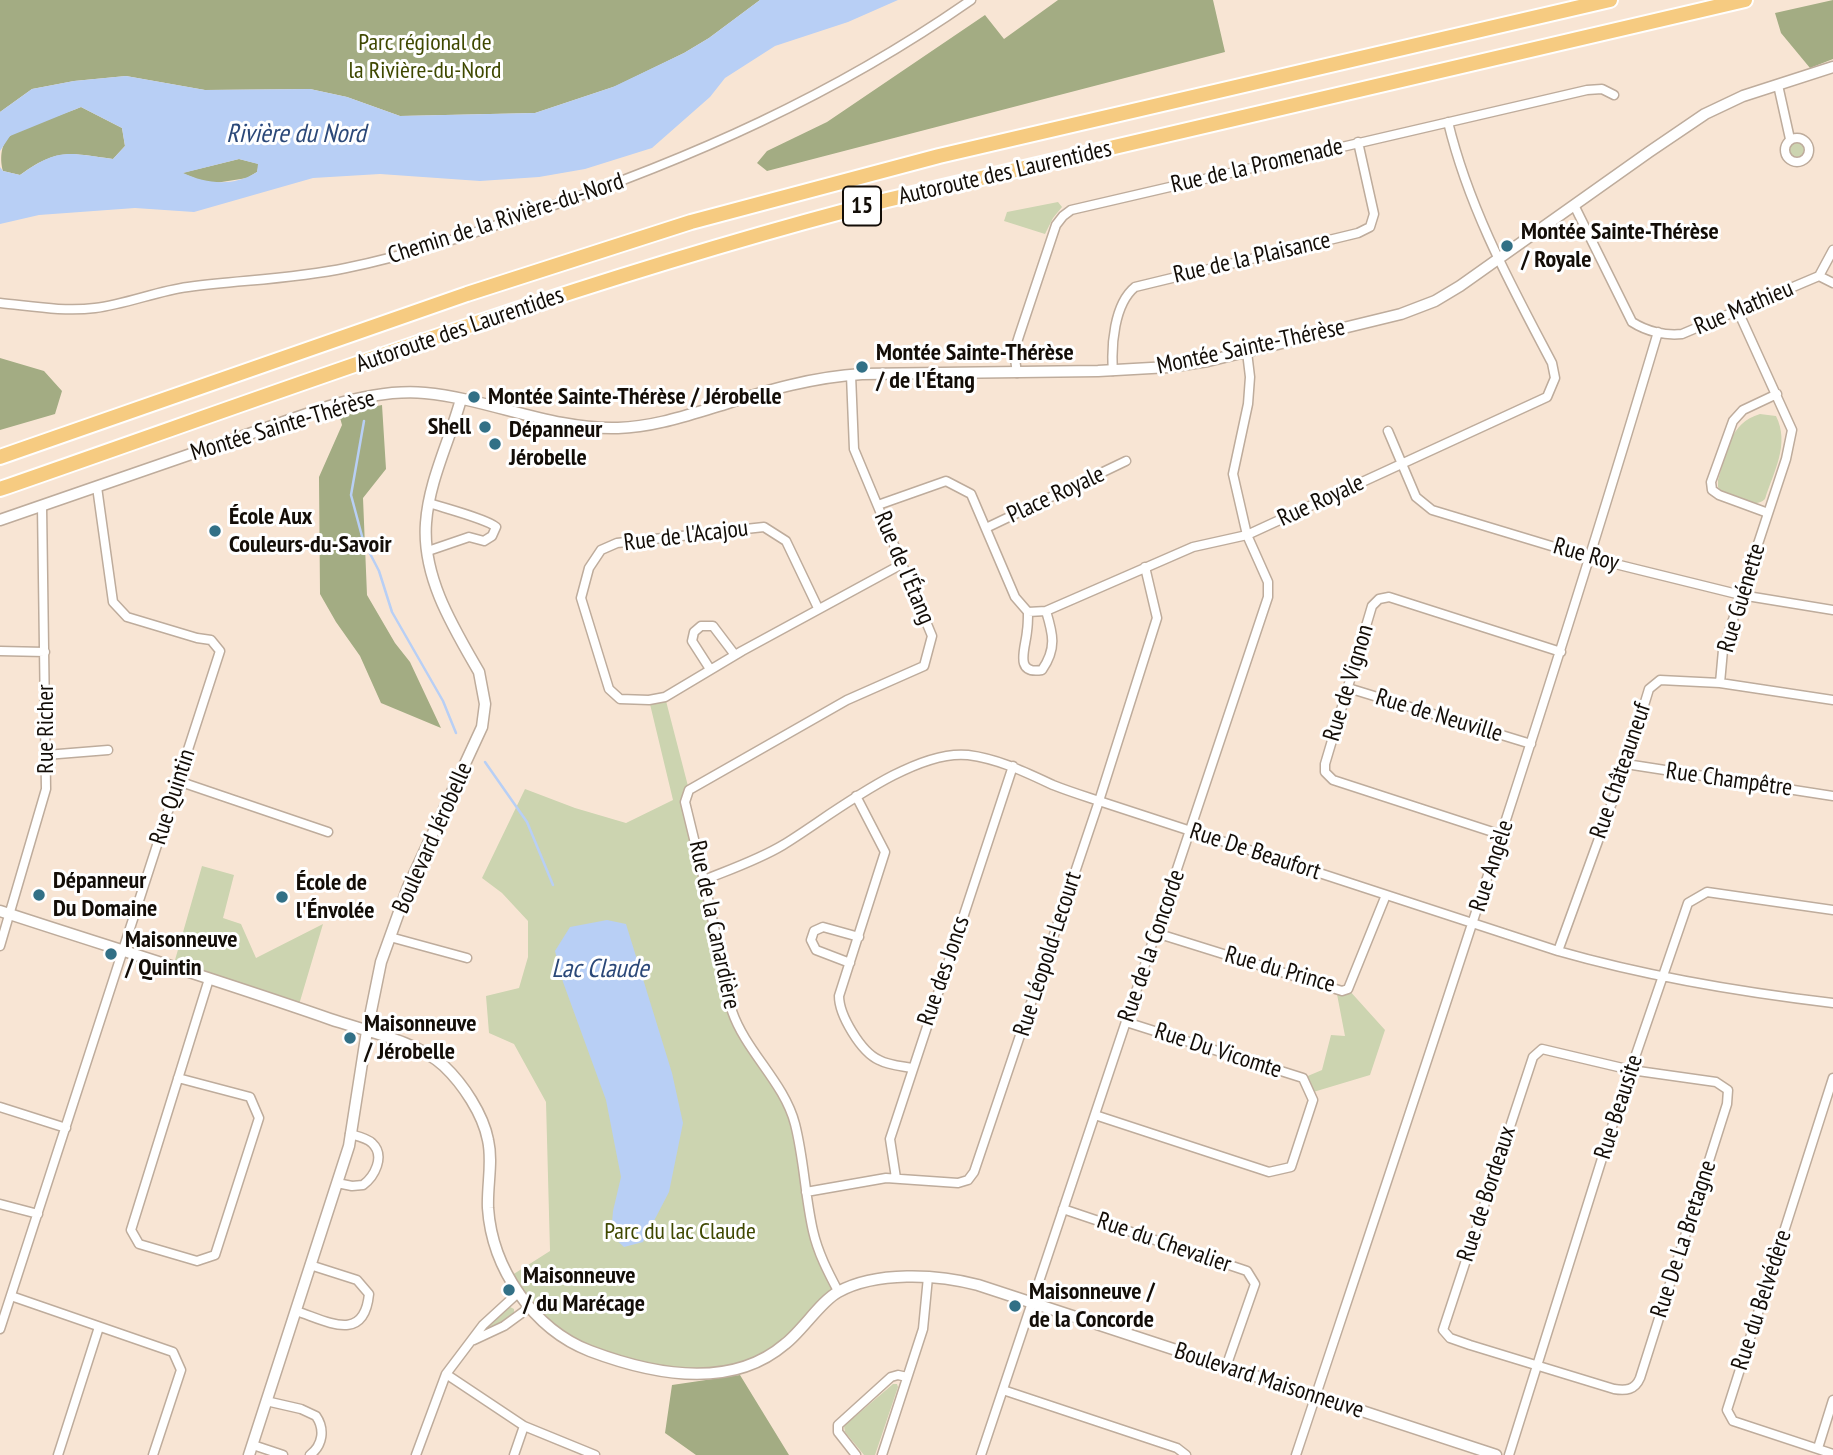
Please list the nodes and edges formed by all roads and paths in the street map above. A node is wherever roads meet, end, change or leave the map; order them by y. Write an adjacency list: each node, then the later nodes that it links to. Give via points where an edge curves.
1 (971, 0): 15 (street, Chemin de la Rivière-du-Nord, via 843,80 735,135 622,181 448,241 344,269 175,289 93,308)
2 (1610, 0): 25 (highway, Autoroute des Laurentides / 15, via 974,148 736,209 550,266)
3 (1745, 0): 29 (highway, Autoroute des Laurentides / 15, via 768,231 546,300)
4 (1833, 67): 5 (street, Montée Sainte-Thérèse)
5 (1778, 85): 8 (street); 10 (street, Montée Sainte-Thérèse, via 1705,114)
6 (1614, 95): 7 (street, Rue de la Promenade, via 1602,89 1587,90)
7 (1448, 122): 9 (street, Rue de la Promenade); 12 (street, Rue Royale, via 1466,186)
8 (1790, 139)
9 (1358, 142): 19 (street, Rue de la Plaisance, via 1374,214 1370,227 1135,287 1119,318); 20 (street, Rue de la Promenade, via 1068,212 1056,225 1019,336 1014,352)
10 (1574, 205): 12 (street, Montée Sainte-Thérèse); 17 (street, Rue Mathieu, via 1632,322)
11 (1833, 250): 13 (street, Rue Mathieu)
12 (1499, 260): 18 (street, Montée Sainte-Thérèse, via 1451,292 1410,311); 27 (street, Rue Royale, via 1552,363 1555,378 1547,397)
13 (1819, 276): 14 (street, Rue Mathieu); 16 (street, Rue Mathieu)
14 (1833, 283)
15 (0, 303)
16 (1737, 309): 17 (street, Rue Mathieu, via 1682,334); 22 (street, Rue Guénette)
17 (1658, 332): 38 (street, Rue Angèle)
18 (1247, 352): 19 (street, Montée Sainte-Thérèse, via 1196,363); 36 (street, Rue de la Concorde, via 1248,404 1233,474)
19 (1113, 371): 20 (street, Montée Sainte-Thérèse)
20 (1017, 373): 21 (street, Montée Sainte-Thérèse)
21 (851, 375): 23 (street, Montée Sainte-Thérèse, via 806,381 664,422 621,428 571,426); 31 (street, Rue de l'Étang, via 854,449)
22 (1777, 394): 33 (street, Rue Guénette, via 1792,430); 33 (street, Rue Guénette, via 1743,410 1732,421 1712,482 1712,490 1719,495)
23 (461, 399): 28 (street, Montée Sainte-Thérèse, via 415,392 358,398); 30 (street, Boulevard Jérobelle)
24 (1388, 431): 27 (street, Rue Roy)
25 (0, 457)
26 (1126, 461): 35 (street, Place Royale)
27 (1402, 463): 36 (street, Rue Royale); 38 (street, Rue Roy, via 1416,497 1432,510)
28 (97, 487): 32 (street, Montée Sainte-Thérèse); 59 (street, Rue Quintin, via 113,602 127,617 211,640 220,651)
29 (0, 489)
30 (429, 503): 37 (street, Boulevard Jérobelle); 37 (street, via 496,527 484,541 469,537)
31 (878, 505): 35 (street, via 946,481 971,495); 39 (street, Rue de l'Étang)
32 (42, 506): 34 (street, Montée Sainte-Thérèse); 46 (street, Rue Richer)
33 (1768, 513): 41 (street, Rue Guénette)
34 (0, 520)
35 (985, 528): 45 (street, via 1015,597)
36 (1247, 535): 40 (street, Rue Royale, via 1193,547); 64 (street, Rue de la Concorde, via 1268,582 1268,597)
37 (428, 551): 73 (street, Boulevard Jérobelle, via 441,602 479,672 485,715)
38 (1591, 558): 41 (street, Rue Roy); 47 (street, Rue Angèle)
39 (902, 564): 42 (street, Rue de l'Acajou); 60 (street, Rue de l'Étang, via 932,636 924,666 847,700)
40 (1145, 567): 44 (street, Rue Royale); 63 (street, Rue Léopold-Lecourt, via 1157,618)
41 (1741, 595): 43 (street, Rue Roy); 51 (street, Rue Guénette, via 1723,650)
42 (818, 608): 49 (street, Rue de l'Acajou); 50 (street, Rue de l'Acajou, via 786,541 764,527 618,543 601,550 589,568 581,598 609,689 620,699 665,697)
43 (1833, 610)
44 (1045, 611): 45 (street, Rue Royale); 45 (street, via 1054,637 1049,660 1042,670 1034,671 1027,669 1023,660)
45 (1028, 612)
46 (45, 652): 48 (street); 56 (street, Rue Richer)
47 (1561, 652): 52 (street, Rue de Vignon, via 1389,597 1372,606); 54 (street, Rue Angèle)
48 (1, 653)
49 (735, 655): 50 (street, Rue de l'Acajou); 50 (street, via 713,626 701,626 692,641)
50 (710, 669)
51 (1720, 683): 53 (street, Rue Châteauneuf); 57 (street, Rue Châteauneuf, via 1660,680 1648,689)
52 (1348, 688): 54 (street, Rue de Neuville); 66 (street, Rue de Vignon, via 1325,764 1325,772 1333,780)
53 (1833, 700)
54 (1531, 744): 66 (street, Rue Angèle)
55 (108, 750): 56 (street)
56 (46, 755): 70 (street, Rue Richer, via 46,789)
57 (1626, 764): 62 (street, Rue Champêtre); 77 (street, Rue Châteauneuf)
58 (1013, 766): 61 (street, Rue De Beaufort, via 975,756 944,756); 63 (street, Rue De Beaufort); 85 (street, Rue des Joncs)
59 (178, 781): 65 (street); 76 (street, Rue Quintin)
60 (689, 790): 67 (street, Rue de la Canardière, via 685,802)
61 (856, 796): 67 (street, Rue De Beaufort, via 782,845); 74 (street, via 885,852)
62 (1833, 796)
63 (1099, 801): 64 (street, Rue De Beaufort); 93 (street, Rue Léopold-Lecourt, via 974,1172 958,1183)
64 (1190, 831): 68 (street, Rue De Beaufort); 72 (street, Rue de la Concorde)
65 (328, 832)
66 (1502, 835): 71 (street, Rue Angèle)
67 (705, 880): 95 (street, Rue de la Canardière, via 732,1011 739,1031 780,1091 795,1123)
68 (1386, 895): 71 (street, Rue De Beaufort); 72 (street, Rue du Prince, via 1348,989 1342,991)
69 (1833, 910): 80 (street, Rue Beausite, via 1707,892 1688,903)
70 (5, 913): 75 (street, Rue Richer); 76 (street, Boulevard Maisonneuve)
71 (1473, 923): 77 (street, Rue De Beaufort); 115 (street, Rue Angèle)
72 (1156, 933): 83 (street, Rue de la Concorde)
73 (390, 937): 78 (street); 84 (street, Boulevard Jérobelle)
74 (859, 937): 79 (street); 79 (street, via 823,927 814,931 811,940 816,950)
75 (0, 946)
76 (124, 951): 81 (street, Boulevard Maisonneuve); 91 (street, Rue Quintin)
77 (1558, 951): 80 (street, Rue De Beaufort)
78 (467, 958)
79 (850, 963): 85 (street, via 839,996 840,1011 863,1047 878,1060)
80 (1662, 977): 82 (street, Rue De Beaufort); 86 (street, Rue Beausite)
81 (209, 979): 84 (street, Boulevard Maisonneuve); 87 (street)
82 (1833, 1003)
83 (1126, 1022): 90 (street, Rue de la Concorde); 90 (street, Rue Du Vicomte, via 1303,1078 1313,1100 1310,1111 1291,1167 1269,1172)
84 (367, 1031): 92 (street, Boulevard Jérobelle); 102 (street, Boulevard Maisonneuve, via 436,1060 478,1113 490,1150 491,1232 500,1261)
85 (912, 1068): 93 (street, Rue des Joncs, via 890,1139)
86 (1631, 1070): 110 (street, Rue Beausite); 110 (street, Rue de Bordeaux, via 1542,1049 1533,1057 1444,1322 1443,1330 1450,1338); 110 (street, Rue De La Bretagne, via 1716,1082 1728,1090 1727,1104 1638,1383 1620,1390)
87 (178, 1078): 87 (street, via 131,1230 139,1244 197,1261 215,1255 259,1118 250,1097)
88 (1833, 1078): 119 (street, Rue du Belvédère, via 1727,1410 1733,1421)
89 (0, 1107): 91 (street)
90 (1095, 1115): 97 (street, Rue de la Concorde)
91 (66, 1128): 98 (street, Rue Quintin)
92 (350, 1134): 94 (street, Boulevard Jérobelle); 94 (street, via 368,1140 378,1160 363,1185)
93 (896, 1178): 95 (street, Rue Léopold-Lecourt)
94 (337, 1182): 99 (street, Boulevard Jérobelle)
95 (806, 1192): 101 (street, Rue de la Canardière, via 813,1233)
96 (0, 1204): 98 (street)
97 (1063, 1209): 104 (street, Rue de la Concorde); 111 (street, Rue du Chevalier, via 1247,1271 1255,1284)
98 (38, 1214): 103 (street, Rue Quintin)
99 (310, 1265): 106 (street, Boulevard Jérobelle); 106 (street, via 357,1280 369,1294 368,1307 362,1318 349,1326)
100 (928, 1277): 101 (street, Boulevard Maisonneuve, via 879,1280); 104 (street, Boulevard Maisonneuve, via 962,1281); 113 (street, via 924,1323)
101 (838, 1291): 105 (street, Boulevard Maisonneuve, via 774,1352 740,1367 692,1374 639,1368 581,1348 558,1335)
102 (519, 1292): 105 (street, Boulevard Maisonneuve); 109 (street)
103 (11, 1296): 107 (street); 108 (street, Rue Quintin)
104 (1032, 1302): 111 (street, Boulevard Maisonneuve); 114 (street, Rue de la Concorde)
105 (530, 1307): 109 (street)
106 (296, 1311): 117 (street, Boulevard Jérobelle)
107 (99, 1326): 122 (street); 123 (street, via 173,1352 181,1370)
108 (0, 1329)
109 (471, 1342): 112 (street)
110 (1539, 1366): 135 (street, Rue Beausite)
111 (1226, 1367): 115 (street, Boulevard Maisonneuve)
112 (446, 1374): 118 (street); 126 (street)
113 (906, 1377): 129 (street, via 891,1377 838,1425 838,1432); 130 (street)
114 (1003, 1390): 131 (street, Rue de la Concorde); 132 (street, via 1177,1448)
115 (1316, 1396): 133 (street, Rue Angèle); 134 (street, Boulevard Maisonneuve)
116 (1833, 1400): 119 (street)
117 (266, 1401): 120 (street, Boulevard Jérobelle); 125 (street, via 301,1409 319,1420 320,1440)
118 (524, 1426): 127 (street); 128 (street)
119 (1818, 1448): 121 (street, Rue du Belvédère)
120 (251, 1450): 124 (street, Boulevard Jérobelle)
121 (1833, 1454)
122 (58, 1455)
123 (153, 1455)
124 (283, 1455)
125 (310, 1455)
126 (416, 1455)
127 (514, 1455)
128 (595, 1455)
129 (856, 1455)
130 (882, 1455)
131 (981, 1455)
132 (1186, 1455)
133 (1296, 1455)
134 (1496, 1455)
135 (1509, 1455)

